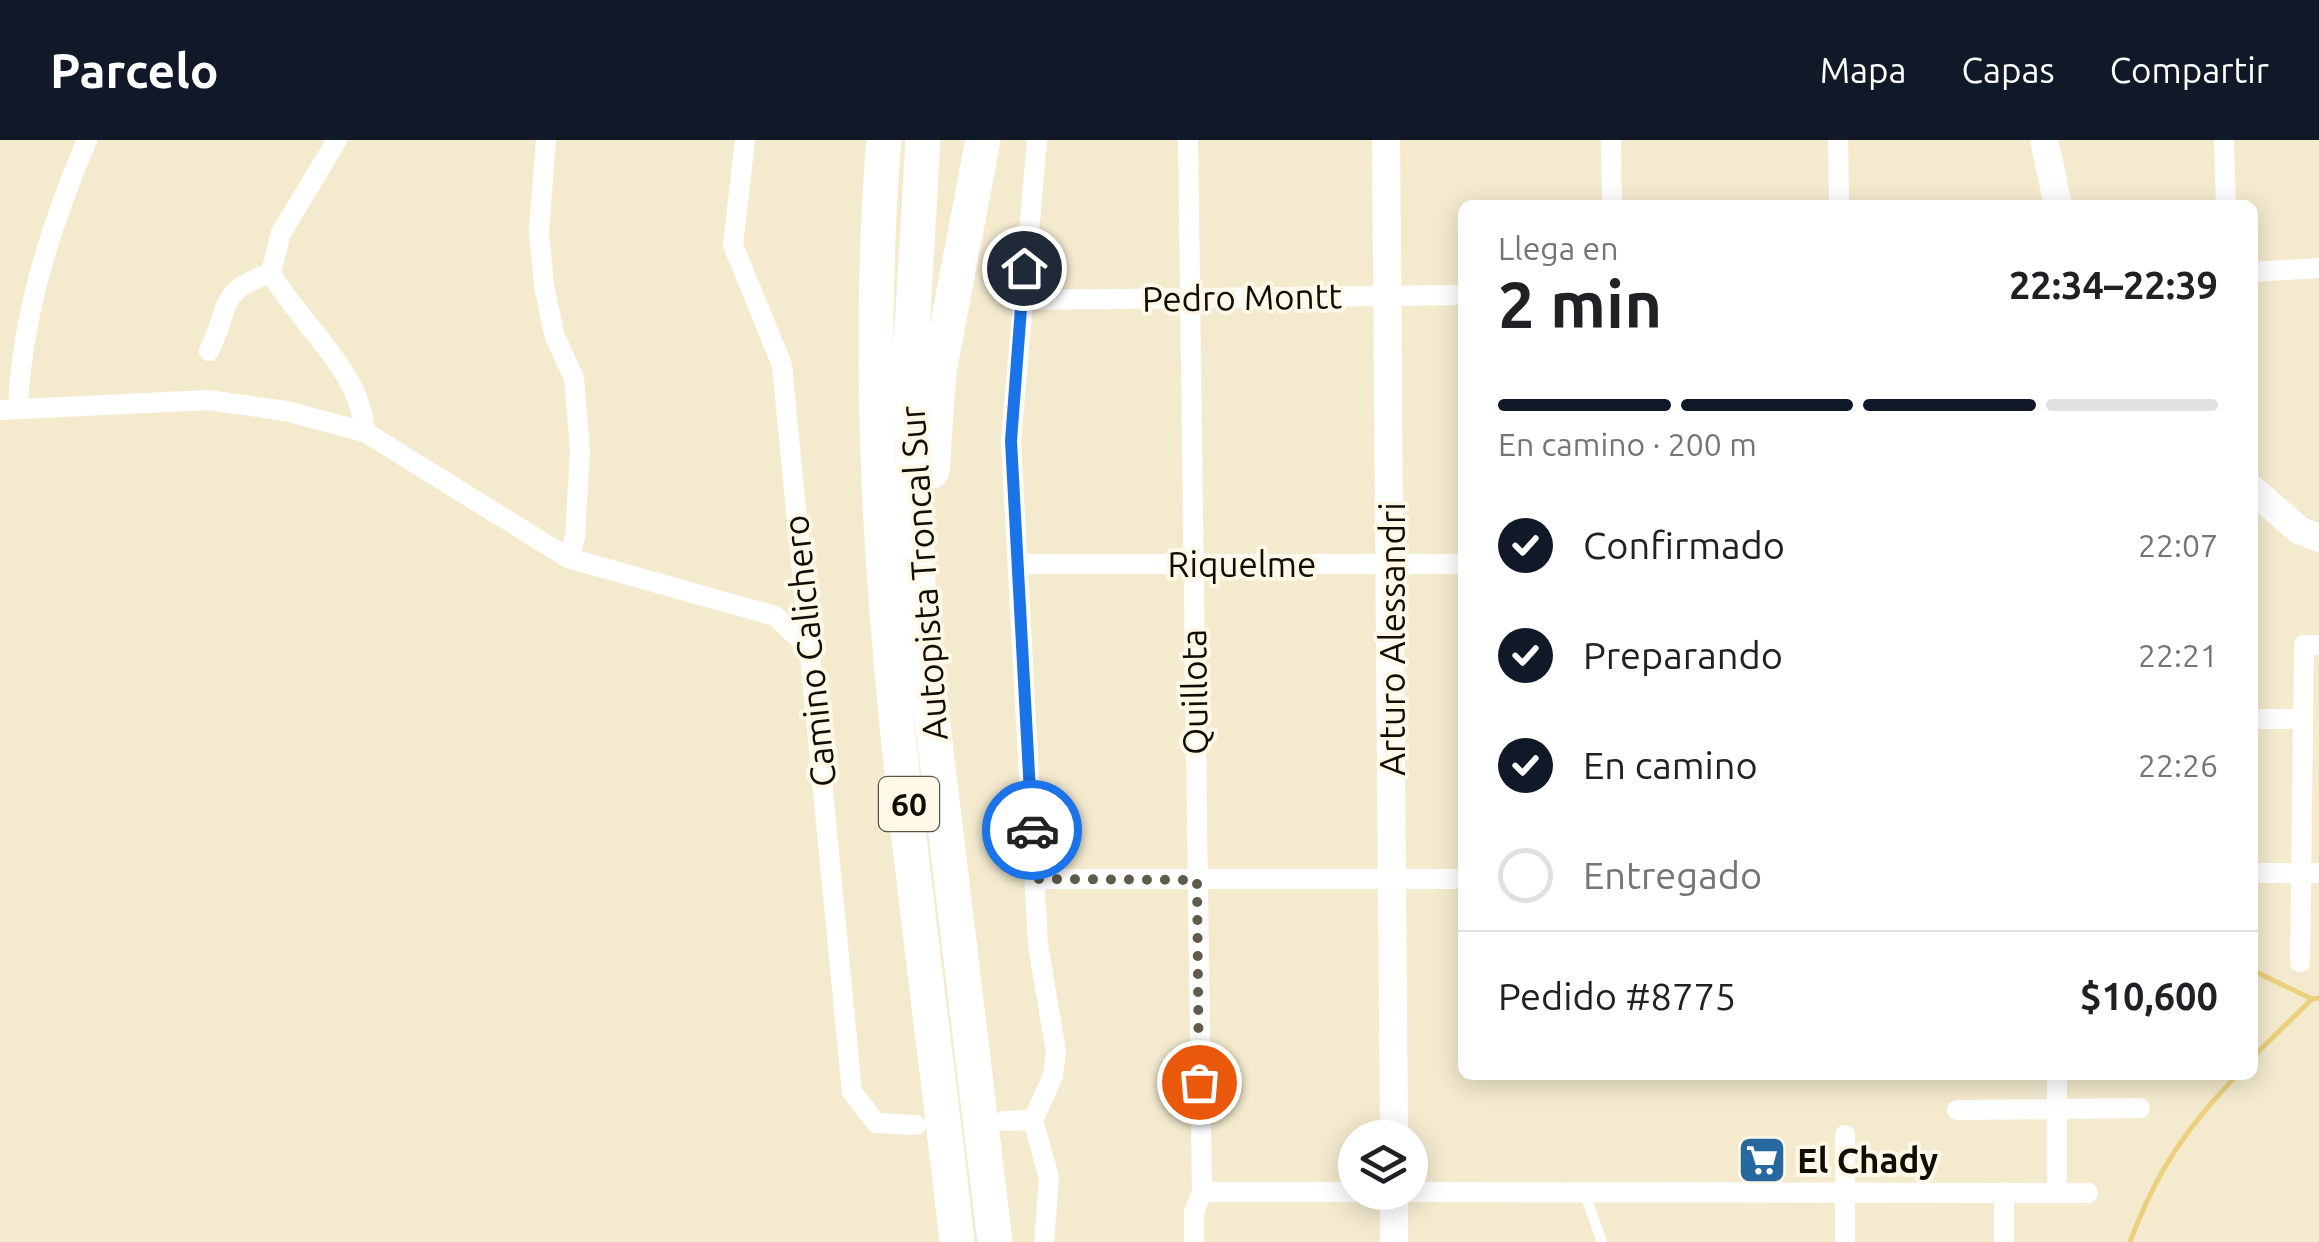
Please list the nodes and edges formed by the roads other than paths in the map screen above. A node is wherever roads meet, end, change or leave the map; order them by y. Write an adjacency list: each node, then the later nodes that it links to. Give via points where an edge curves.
1 (88, 140): 27 (street, via 33,301)
2 (337, 140): 20 (street, via 281,234)
3 (546, 140): 31 (street, via 539,230 544,286 555,336 574,378 580,451)
4 (745, 140): 37 (street, Camino Calichero, via 733,245 782,365)
5 (884, 140): 66 (highway, Autopista Troncal Sur / 60, via 874,365 880,530)
6 (923, 140): 40 (highway, Autopista Troncal Sur / 60, via 911,446 919,609)
7 (983, 140): 40 (highway, via 938,388 931,491)
8 (1037, 140): 25 (street)
9 (1188, 140): 24 (street, Quillota)
10 (1386, 140): 22 (main road, Arturo Alessandri)
11 (1611, 140): 15 (street)
12 (1838, 140): 16 (street)
13 (2044, 140): 17 (main road)
14 (2224, 140): 18 (street)
15 (1612, 200)
16 (1839, 200)
17 (2057, 200)
18 (2226, 200)
19 (2319, 268): 21 (street)
20 (271, 272): 26 (street, via 240,284 226,298 224,322); 28 (street, via 360,398)
21 (2258, 272)
22 (1388, 294): 23 (street, Pedro Montt); 24 (street, Pedro Montt); 34 (main road, Arturo Alessandri)
23 (1458, 294)
24 (1188, 298): 25 (street, Pedro Montt); 33 (street, Quillota)
25 (1021, 300): 32 (street, via 1011,441)
26 (209, 351)
27 (9, 409): 28 (street, via 208,400)
28 (365, 432): 31 (street)
29 (2258, 494): 30 (main road)
30 (2319, 538)
31 (568, 558): 37 (street, via 775,616)
32 (1020, 564): 33 (street, Riquelme); 43 (street)
33 (1192, 564): 34 (street, Riquelme); 46 (street, Quillota)
34 (1391, 564): 35 (street, Riquelme); 44 (main road, Arturo Alessandri)
35 (1458, 564)
36 (2312, 645): 39 (street)
37 (809, 648): 55 (street, Camino Calichero, via 852,1092 876,1123)
38 (2258, 719): 39 (street)
39 (2303, 719): 42 (street)
40 (938, 772): 67 (highway, Autopista Troncal Sur / 60)
41 (2258, 873): 42 (street)
42 (2310, 873): 47 (street)
43 (1034, 879): 46 (street); 52 (street, via 1056,1052)
44 (1394, 879): 45 (street); 46 (street); 53 (main road, Arturo Alessandri)
45 (1458, 879)
46 (1197, 880): 57 (street, Quillota)
47 (2300, 962)
48 (2057, 1080): 49 (street)
49 (2056, 1108): 50 (street); 51 (street); 62 (street)
50 (2140, 1108)
51 (1957, 1110)
52 (1033, 1120): 54 (street); 68 (street, via 1049,1178)
53 (1394, 1120)
54 (1004, 1121)
55 (916, 1125)
56 (1845, 1134): 60 (street)
57 (1202, 1192): 58 (street); 69 (street, Quillota)
58 (1338, 1192)
59 (1428, 1192): 64 (street)
60 (1844, 1192): 61 (street); 64 (street); 72 (street)
61 (2004, 1192): 62 (street); 73 (street)
62 (2057, 1192): 63 (street)
63 (2088, 1193)
64 (1584, 1194): 71 (lane)
65 (1394, 1210): 70 (main road)
66 (957, 1242)
67 (995, 1242)
68 (1044, 1242)
69 (1194, 1242)
70 (1394, 1242)
71 (1602, 1242)
72 (1845, 1242)
73 (2004, 1242)

